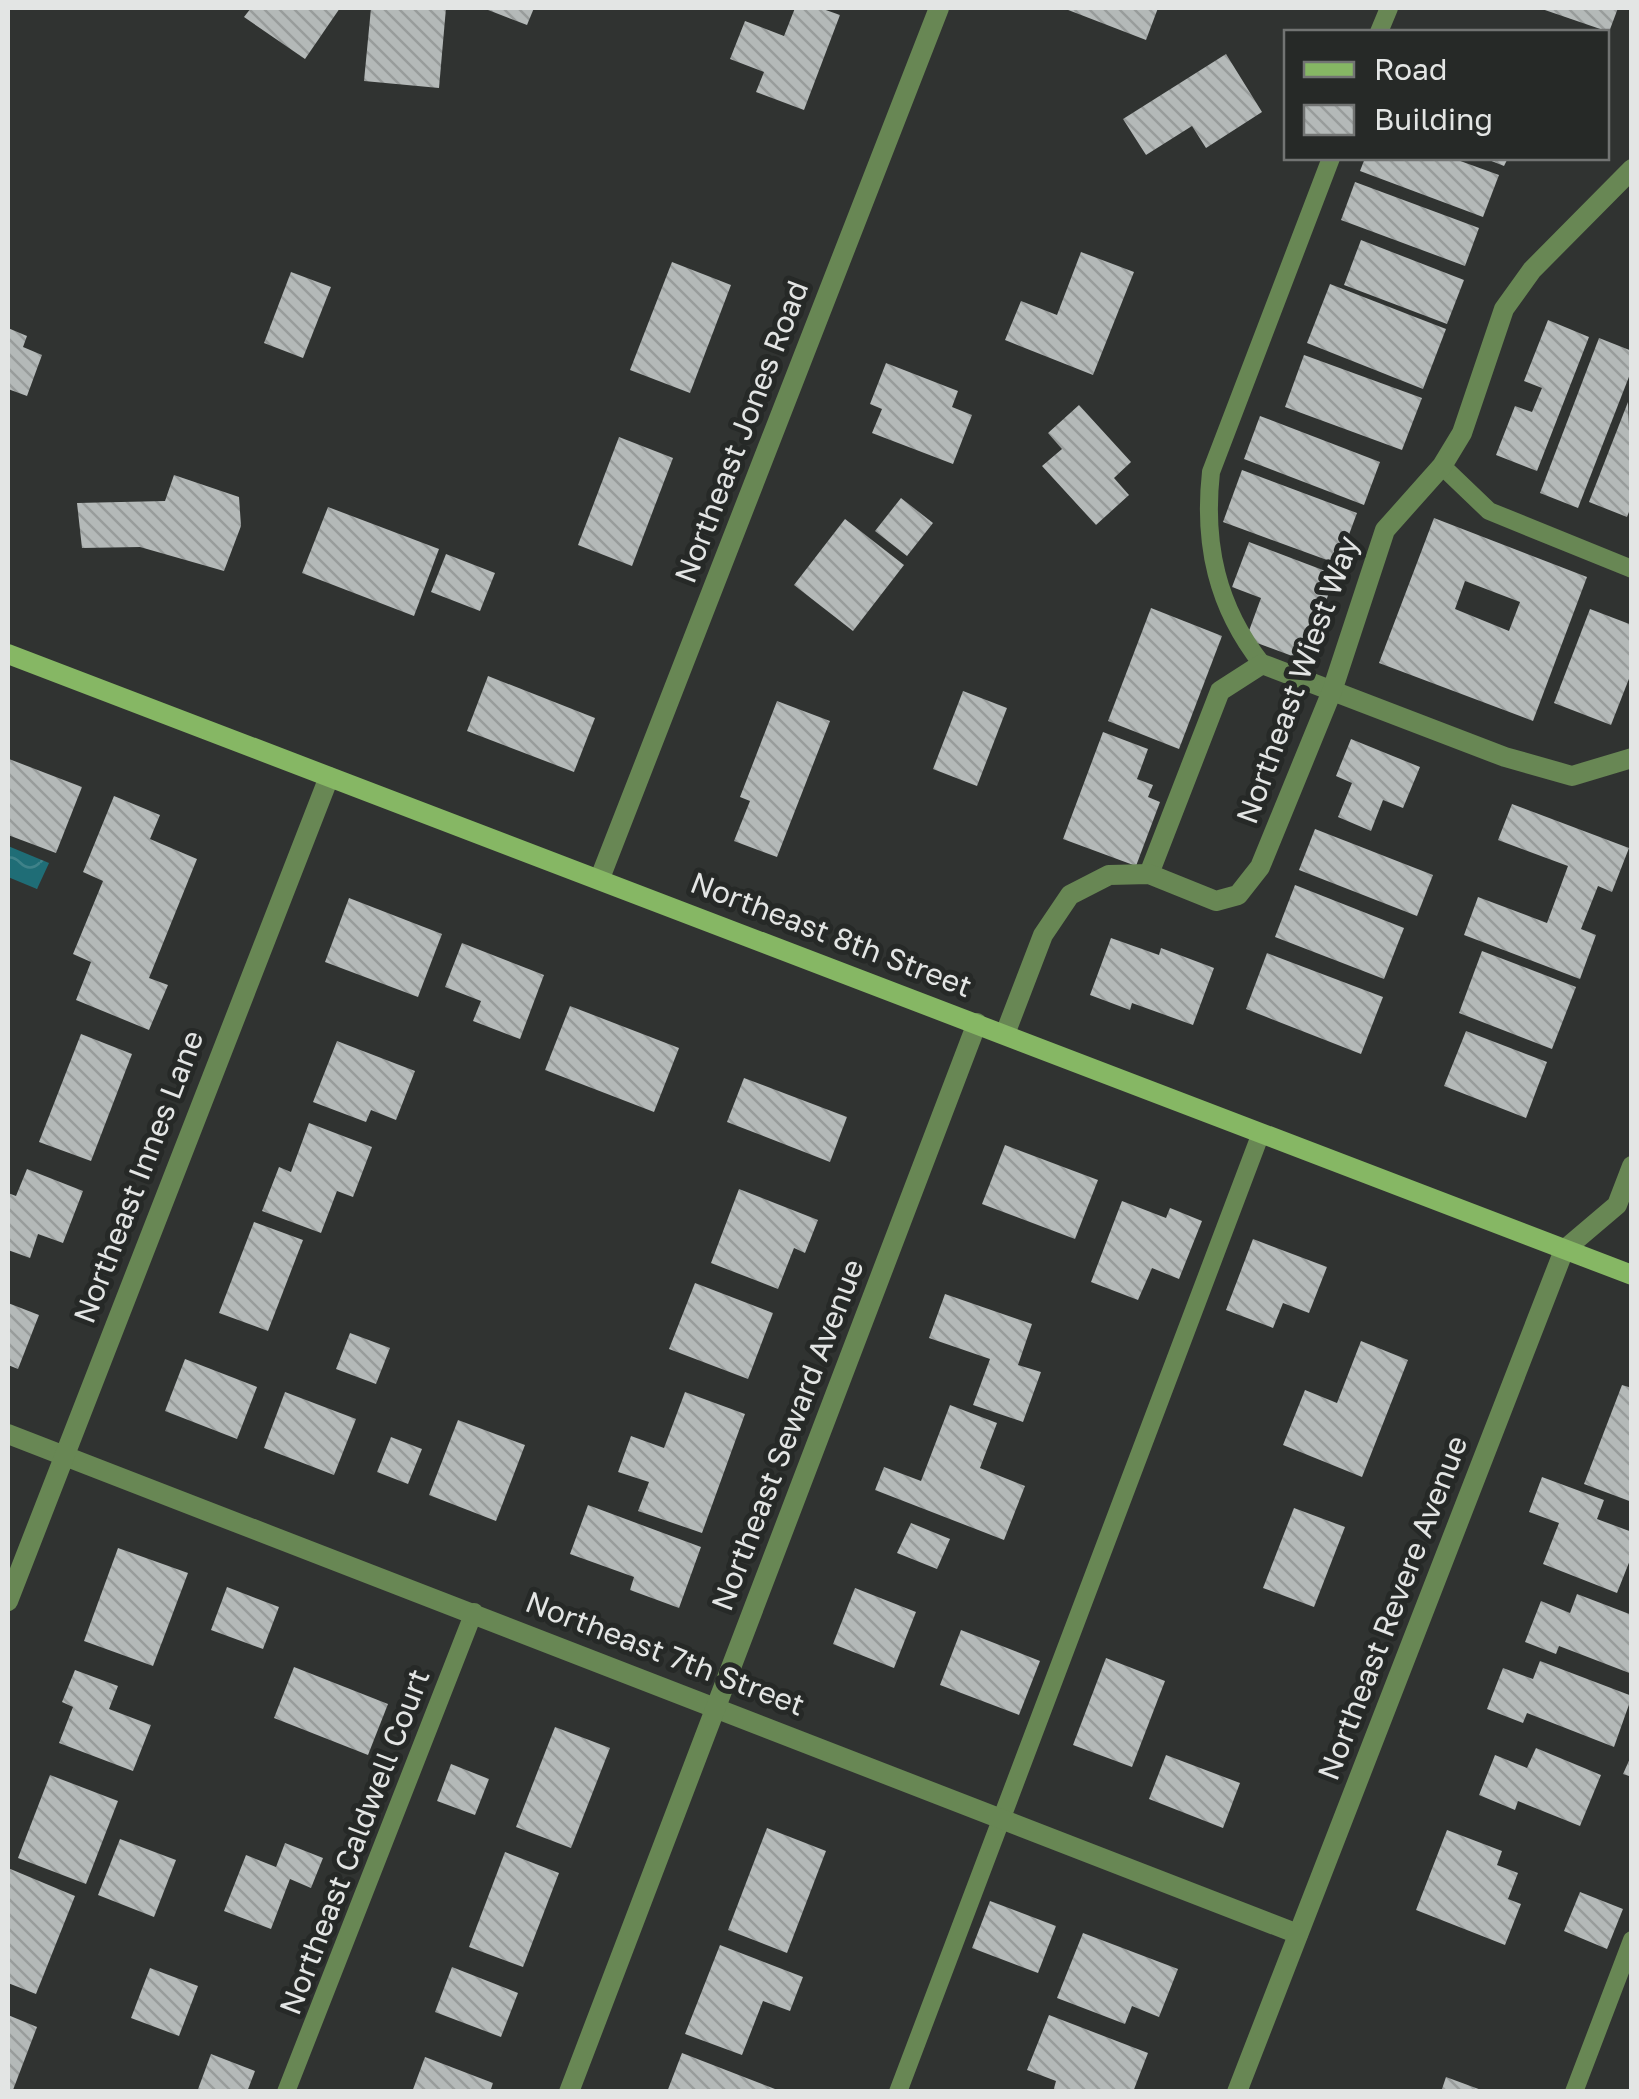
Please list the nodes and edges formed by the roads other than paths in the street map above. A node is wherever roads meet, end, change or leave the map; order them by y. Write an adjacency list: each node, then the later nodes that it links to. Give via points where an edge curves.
1 (939, 8): 12 (street, Northeast Jones Road)
2 (1330, 160): 7 (lane, via 1211,472 1206,521 1215,570 1238,633)
3 (1632, 169): 4 (street, Northeast Wiest Way, via 1532,270 1504,309 1462,433)
4 (1442, 466): 5 (lane, via 1489,512); 8 (street, Northeast Wiest Way, via 1385,530)
5 (1632, 569)
6 (8, 654): 10 (main road, Northeast 8th Street)
7 (1262, 664): 8 (street); 11 (street, via 1220,691)
8 (1332, 691): 9 (street, via 1572,776); 11 (street, Northeast Wiest Way, via 1260,867 1238,895 1216,901)
9 (1632, 758)
10 (329, 777): 12 (main road, Northeast 8th Street); 20 (street, Northeast Innes Lane)
11 (1149, 874): 14 (street, Northeast Wiest Way, via 1109,875 1070,895 1043,935)
12 (600, 878): 13 (main road, Northeast 8th Street)
13 (977, 1023): 14 (main road, Northeast 8th Street); 23 (street, Northeast Seward Avenue)
14 (1005, 1034): 15 (main road, Northeast 8th Street)
15 (1261, 1133): 17 (main road, Northeast 8th Street); 24 (lane)
16 (1632, 1166): 17 (street, Northeast Revere Avenue, via 1616,1205)
17 (1564, 1250): 18 (main road, Northeast 8th Street); 25 (street, Northeast Revere Avenue)
18 (1632, 1275)
19 (8, 1434): 20 (street, Northeast 7th Street)
20 (63, 1454): 21 (street, Northeast Innes Lane); 22 (street, Northeast 7th Street)
21 (8, 1600)
22 (474, 1612): 23 (street, Northeast 7th Street); 27 (lane, Northeast Caldwell Court)
23 (717, 1707): 24 (street, Northeast 7th Street); 28 (street, Northeast Seward Avenue)
24 (1003, 1820): 25 (street, Northeast 7th Street); 29 (lane)
25 (1298, 1934): 30 (street, Northeast Revere Avenue)
26 (1632, 1940): 31 (lane)
27 (286, 2092)
28 (570, 2092)
29 (898, 2092)
30 (1237, 2092)
31 (1574, 2092)

